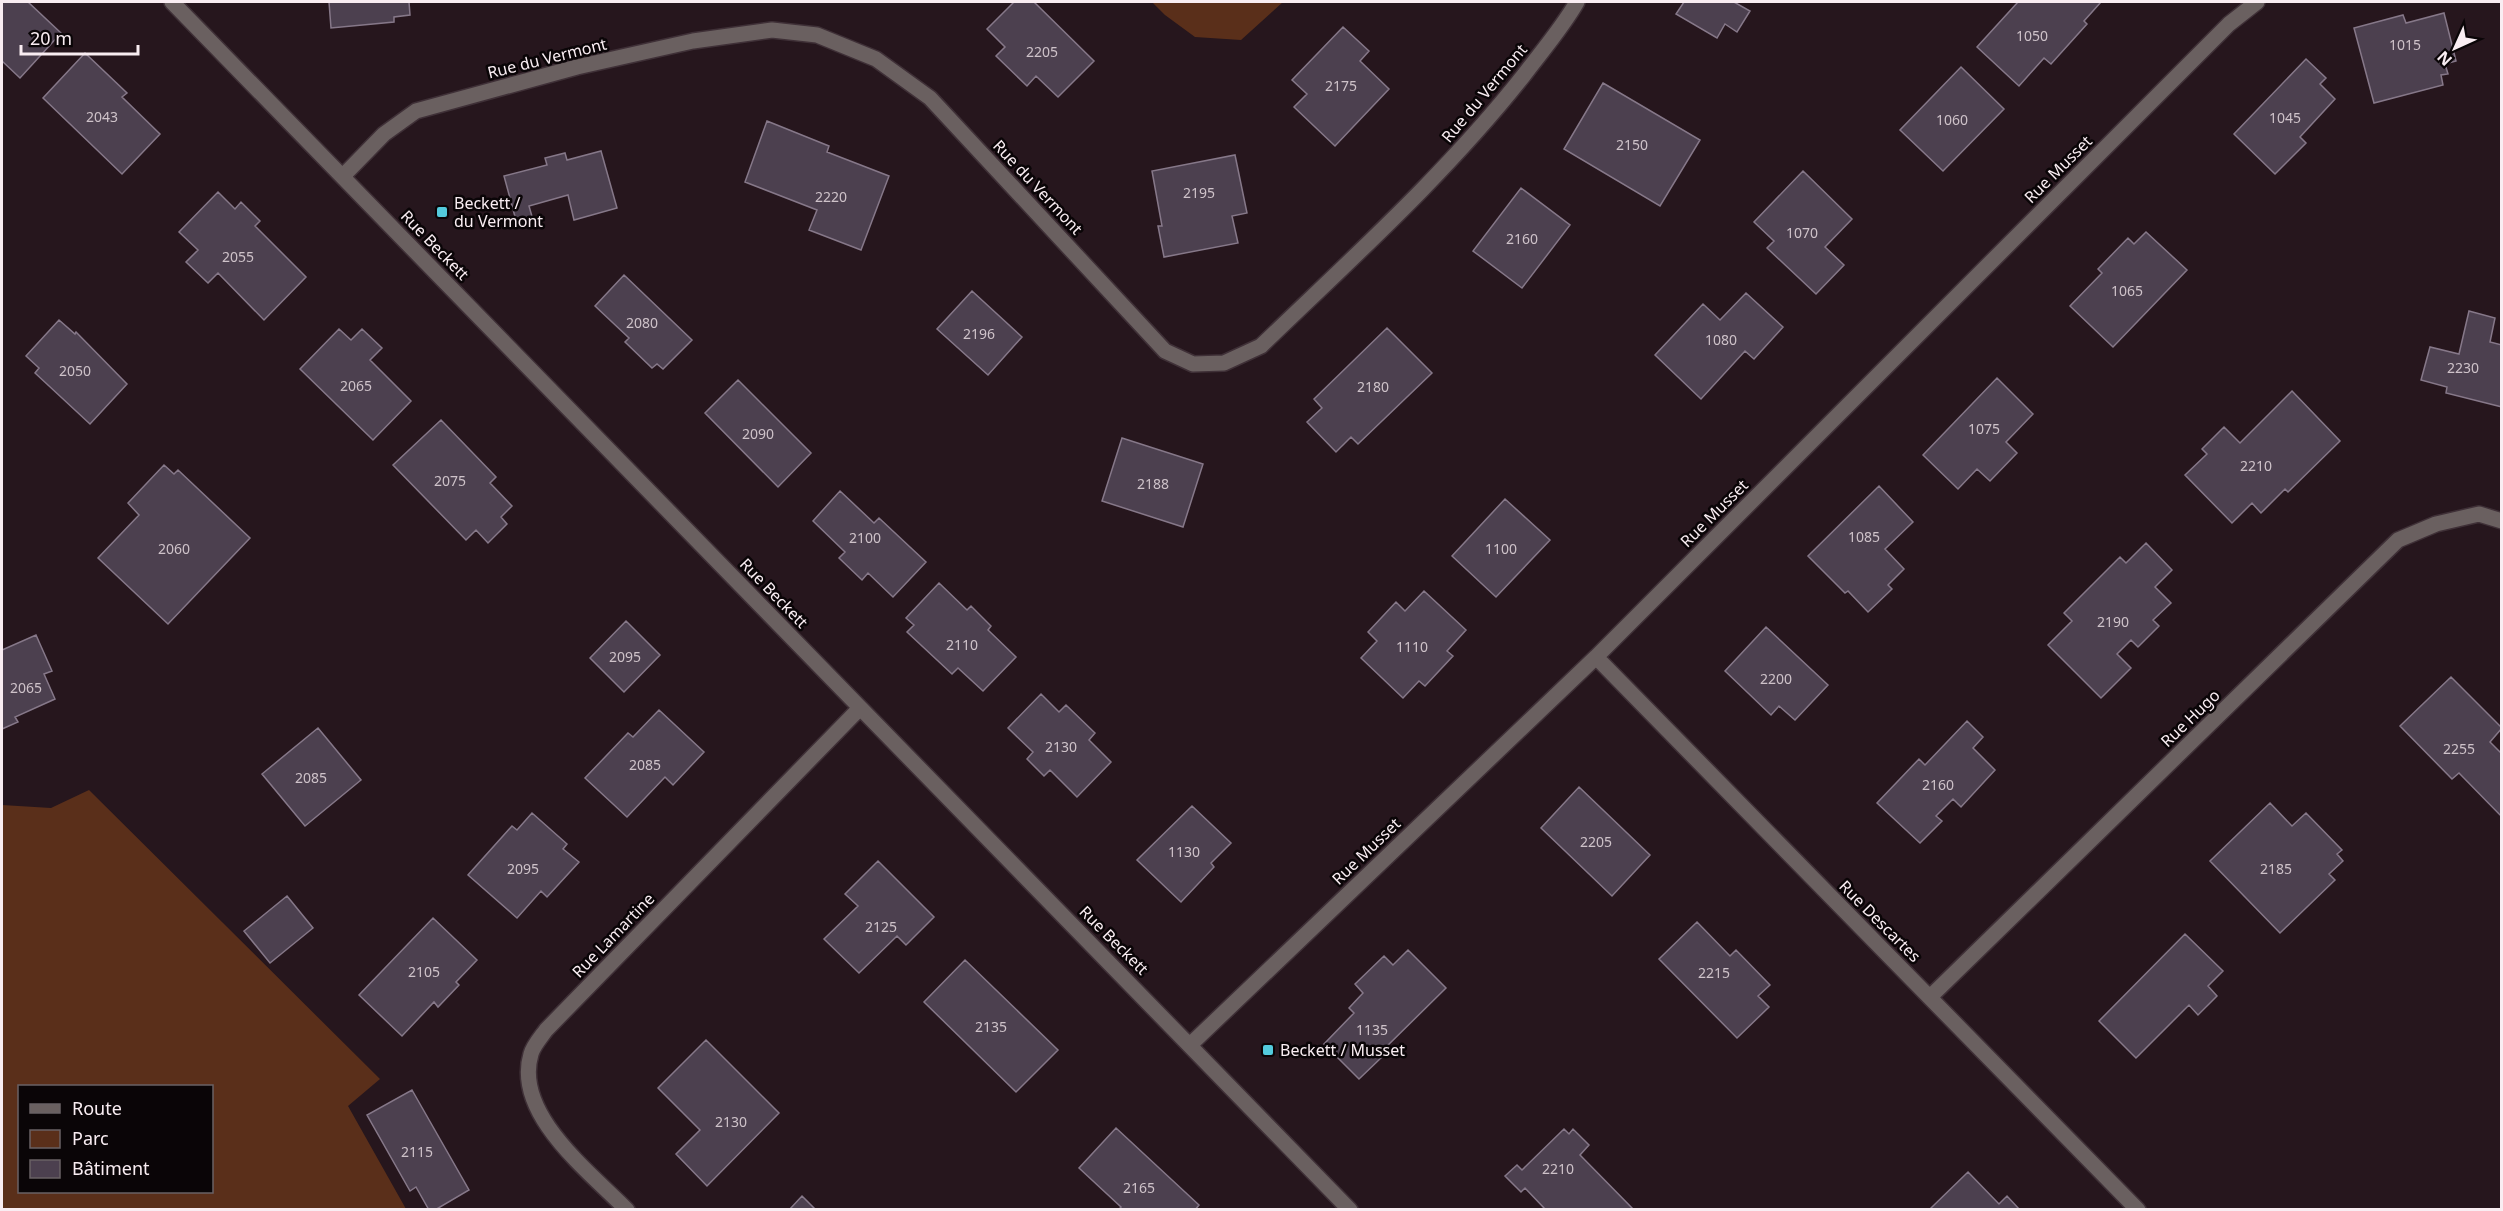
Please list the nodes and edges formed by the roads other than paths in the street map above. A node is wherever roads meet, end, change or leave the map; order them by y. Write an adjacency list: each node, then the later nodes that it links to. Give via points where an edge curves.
1 (172, 2): 4 (street, Rue Beckett)
2 (1577, 2): 4 (street, Rue du Vermont, via 1505,99 1441,171 1261,346 1224,363 1193,364 1165,351 930,98 876,59 817,35 772,30 693,41 577,67 416,111 384,134)
3 (2257, 2): 6 (street, Rue Musset, via 2229,24)
4 (343, 176): 7 (street, Rue Beckett)
5 (2502, 521): 8 (street, Rue Hugo, via 2479,514 2436,524 2398,540)
6 (1596, 657): 8 (street, Rue Descartes); 9 (street, Rue Musset)
7 (860, 708): 9 (street, Rue Beckett); 10 (street, Rue Lamartine, via 546,1030 531,1053 529,1078 535,1104 548,1129)
8 (1930, 997): 12 (street, Rue Descartes)
9 (1191, 1044): 11 (street, Rue Beckett)
10 (627, 1209)
11 (1350, 1209)
12 (2138, 1209)

